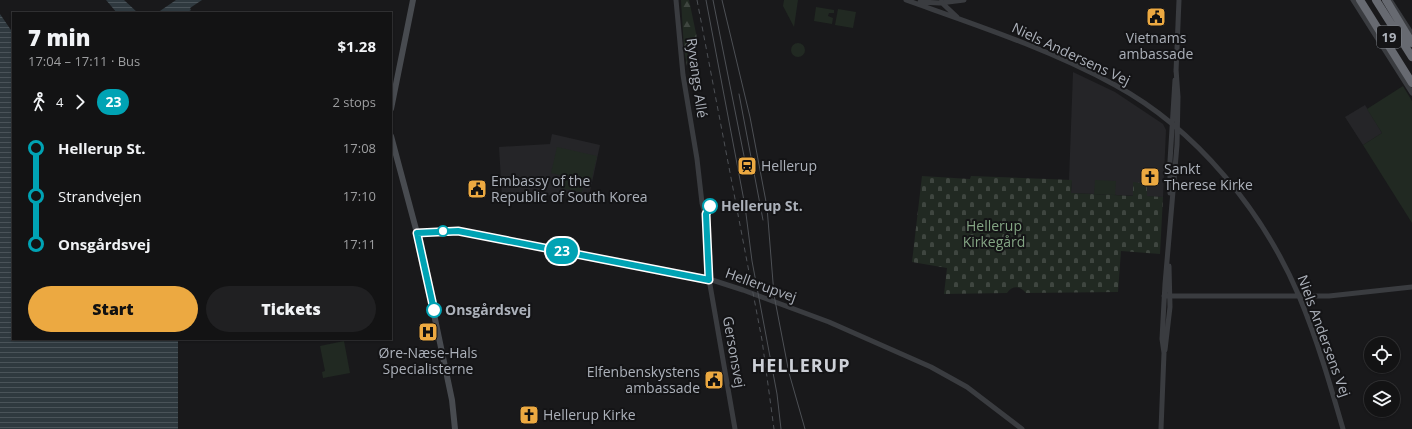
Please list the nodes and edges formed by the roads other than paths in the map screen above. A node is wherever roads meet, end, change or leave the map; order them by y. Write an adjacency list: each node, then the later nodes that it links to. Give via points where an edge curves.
1 (413, 0): 23 (main road)
2 (676, 0): 30 (street, Ryvangs Allé, via 682,69 706,217)
3 (906, 0): 14 (street, Niels Andersens Vej)
4 (909, 0): 12 (street)
5 (964, 0): 12 (street)
6 (1353, 0): 20 (street)
7 (1360, 0): 21 (highway)
8 (1366, 0): 19 (highway, 19)
9 (1376, 0): 17 (highway, 19)
10 (1386, 0): 16 (highway)
11 (1390, 0): 15 (street)
12 (940, 1): 14 (street, Niels Andersens Vej)
13 (1179, 1): 18 (street)
14 (958, 18): 24 (street, Niels Andersens Vej, via 1091,73 1140,100)
15 (1412, 34)
16 (1412, 43)
17 (1412, 57)
18 (1176, 69): 24 (street); 25 (street)
19 (1412, 74)
20 (1403, 78): 22 (highway)
21 (1412, 82)
22 (1412, 91)
23 (392, 104)
24 (1171, 124): 25 (street, Niels Andersens Vej); 27 (street)
25 (1177, 129): 27 (street); 34 (street, Niels Andersens Vej, via 1202,153 1250,210 1267,234)
26 (392, 140): 28 (main road)
27 (1171, 198): 29 (street)
28 (417, 233): 30 (street, Hellerupvej, via 458,231); 37 (main road, via 452,400)
29 (1168, 256): 32 (street); 33 (street)
30 (709, 280): 38 (street, Gersonsvej); 39 (street, Hellerupvej, via 829,322 931,367 967,387)
31 (1412, 287): 34 (street, via 1329,296)
32 (1164, 296): 33 (street); 35 (street)
33 (1170, 296): 34 (street); 35 (street)
34 (1299, 296): 40 (street, Niels Andersens Vej, via 1320,352)
35 (1164, 353): 36 (street)
36 (1161, 428)
37 (455, 429)
38 (735, 429)
39 (1022, 429)
40 (1343, 429)

